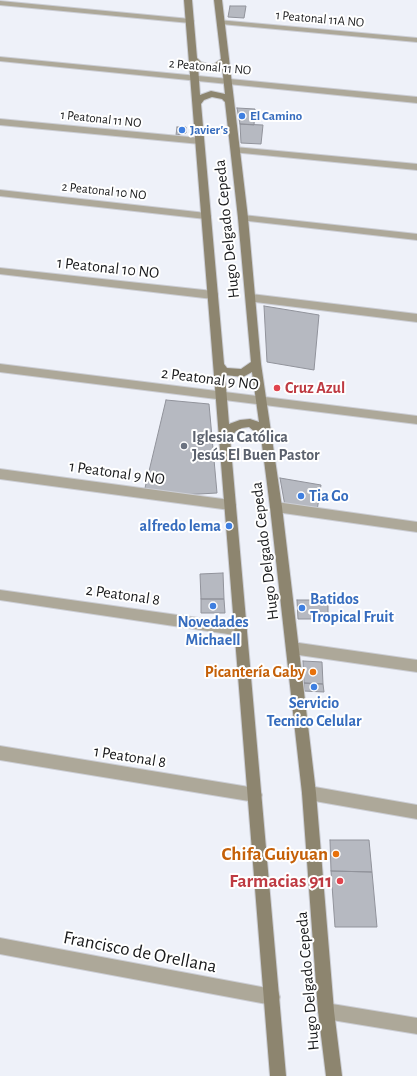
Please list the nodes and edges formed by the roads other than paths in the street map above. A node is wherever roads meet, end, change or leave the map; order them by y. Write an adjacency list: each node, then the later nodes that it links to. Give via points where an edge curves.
1 (188, 0): 4 (street, Hugo Delgado Cepeda)
2 (218, 0): 5 (street, Hugo Delgado Cepeda)
3 (0, 3): 4 (street)
4 (190, 21): 8 (street, Hugo Delgado Cepeda)
5 (221, 22): 6 (street, 1 Peatonal 11A NO); 9 (street, Hugo Delgado Cepeda)
6 (417, 40)
7 (0, 59): 10 (street, 2 Peatonal 11 NO)
8 (193, 59): 9 (street, via 198,64 211,67 217,66); 10 (street, Hugo Delgado Cepeda)
9 (225, 59): 11 (street, Hugo Delgado Cepeda)
10 (195, 78): 11 (street, 2 Peatonal 11 NO); 14 (street, Hugo Delgado Cepeda)
11 (228, 81): 12 (street, 2 Peatonal 11 NO); 13 (street, Hugo Delgado Cepeda)
12 (417, 100)
13 (230, 101): 14 (street, via 225,97 211,94 201,98); 17 (street, Hugo Delgado Cepeda)
14 (197, 103): 16 (street, Hugo Delgado Cepeda)
15 (0, 122): 16 (street, 1 Peatonal 11 NO)
16 (200, 141): 20 (street, Hugo Delgado Cepeda)
17 (235, 150): 18 (street); 21 (street, Hugo Delgado Cepeda)
18 (417, 167)
19 (0, 193): 20 (street, 2 Peatonal 10 NO)
20 (206, 216): 24 (street, Hugo Delgado Cepeda)
21 (243, 218): 22 (street); 25 (street, Hugo Delgado Cepeda)
22 (417, 236)
23 (0, 271): 24 (street, 1 Peatonal 10 NO)
24 (213, 295): 28 (street, Hugo Delgado Cepeda)
25 (250, 298): 26 (street); 27 (street, Hugo Delgado Cepeda)
26 (417, 318)
27 (256, 364): 28 (street, via 243,373 234,374 224,371); 31 (street, Hugo Delgado Cepeda)
28 (218, 365): 30 (street, Hugo Delgado Cepeda)
29 (0, 368): 30 (street, 2 Peatonal 9 NO)
30 (221, 397): 31 (street, 2 Peatonal 9 NO); 34 (street, Hugo Delgado Cepeda)
31 (262, 401): 32 (street, 2 Peatonal 9 NO); 33 (street, Hugo Delgado Cepeda)
32 (417, 420)
33 (266, 434): 34 (street, via 250,423 232,428); 37 (street, Hugo Delgado Cepeda)
34 (224, 438): 36 (street, Hugo Delgado Cepeda)
35 (0, 474): 36 (street, 1 Peatonal 9 NO)
36 (230, 505): 40 (street, Hugo Delgado Cepeda)
37 (276, 507): 38 (street); 41 (street, Hugo Delgado Cepeda)
38 (417, 527)
39 (0, 595): 40 (street, 2 Peatonal 8)
40 (241, 630): 45 (street, Hugo Delgado Cepeda)
41 (292, 648): 42 (street); 44 (street, Hugo Delgado Cepeda)
42 (417, 666)
43 (0, 753): 45 (street, 1 Peatonal 8)
44 (309, 793): 46 (street); 49 (street, Hugo Delgado Cepeda)
45 (255, 795): 48 (street, Hugo Delgado Cepeda)
46 (417, 812)
47 (0, 946): 48 (street, Francisco de Orellana)
48 (272, 997): 51 (street, Hugo Delgado Cepeda)
49 (326, 1011): 50 (street); 52 (street, Hugo Delgado Cepeda)
50 (417, 1026)
51 (278, 1076)
52 (334, 1076)

